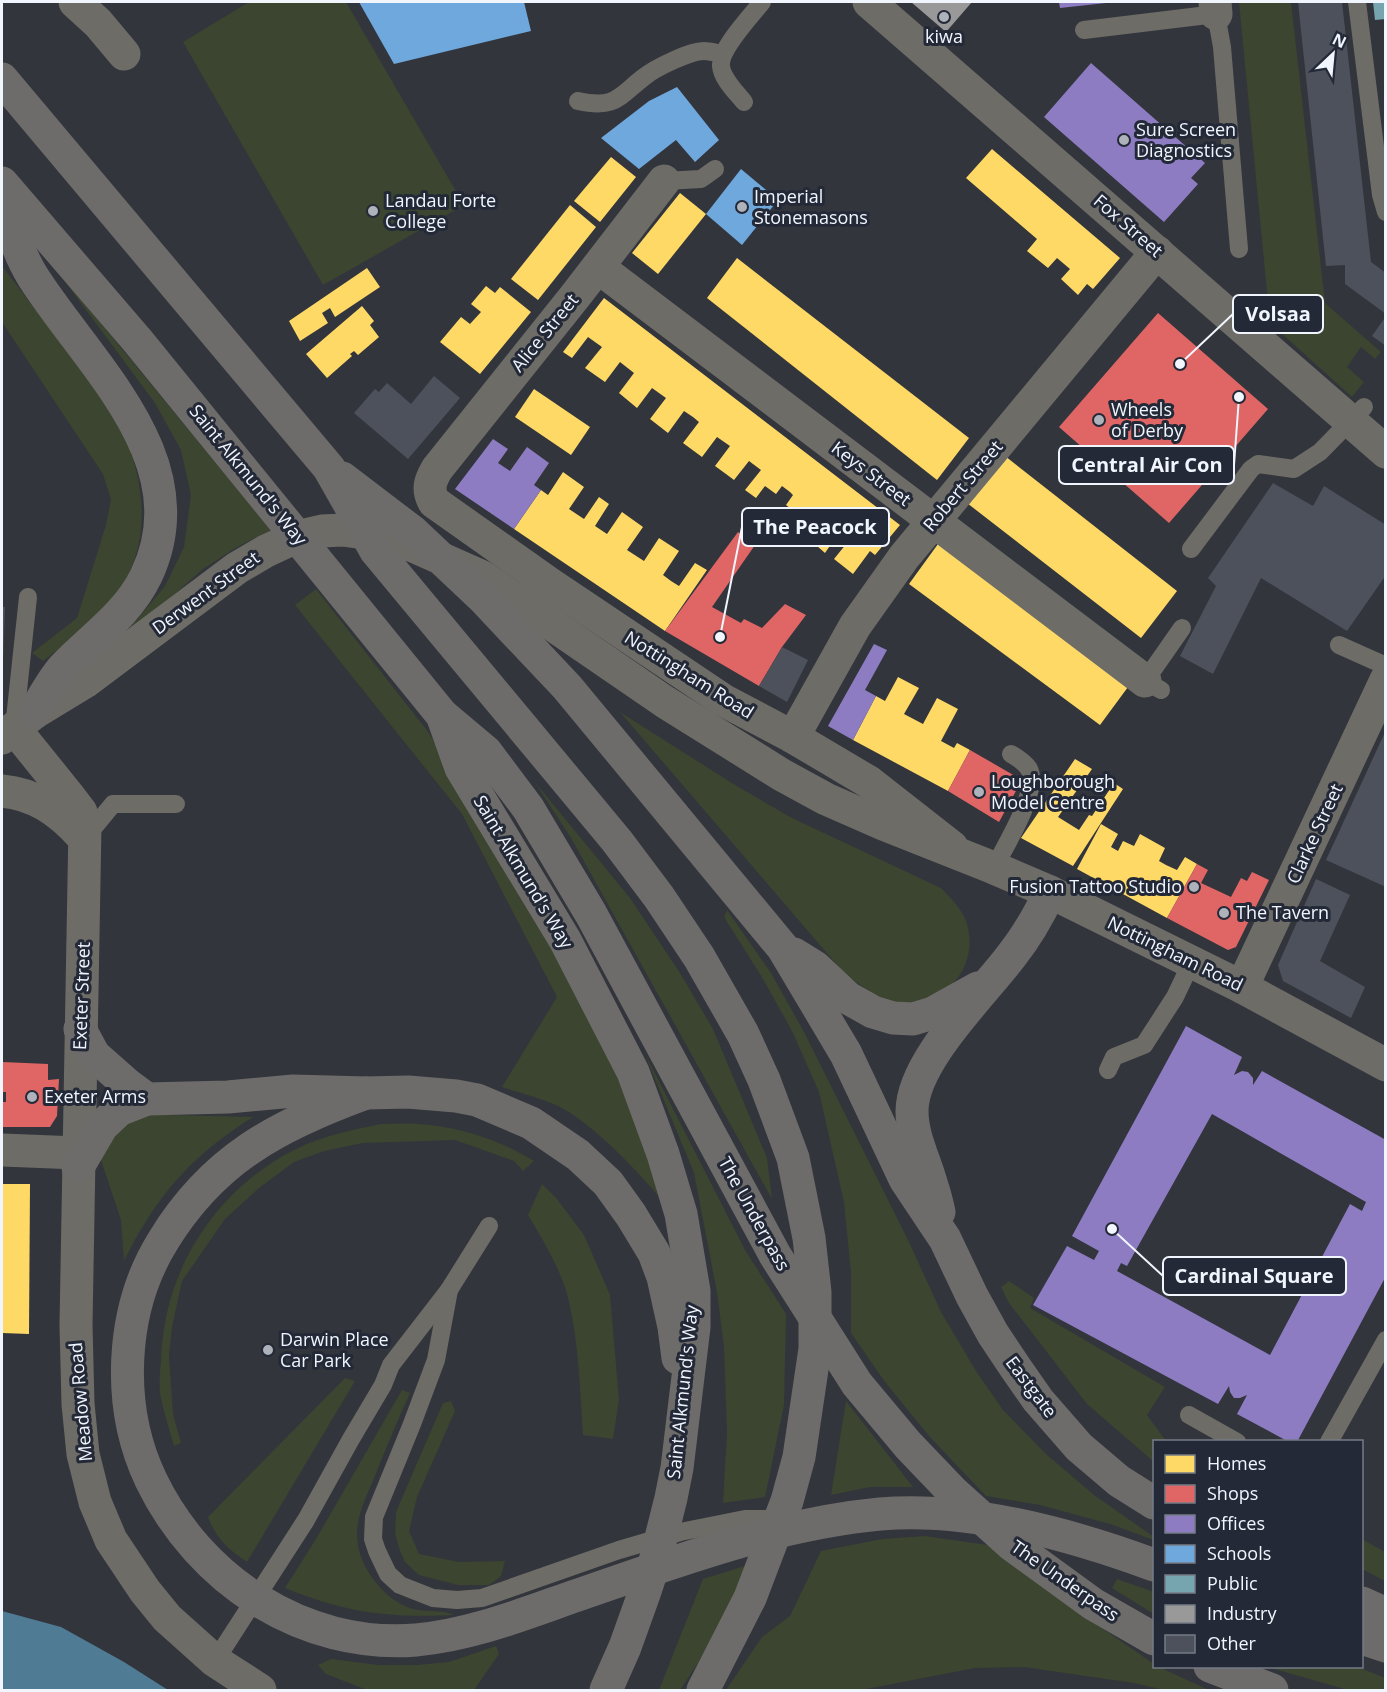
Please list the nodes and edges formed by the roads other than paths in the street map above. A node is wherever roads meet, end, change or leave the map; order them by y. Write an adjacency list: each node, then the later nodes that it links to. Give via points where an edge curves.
1 (75, 2): 7 (street)
2 (762, 2): 8 (lane)
3 (869, 2): 18 (street, Fox Street)
4 (1357, 2): 16 (lane)
5 (1216, 8): 6 (lane); 17 (lane)
6 (1084, 30)
7 (124, 54)
8 (722, 54): 10 (lane, via 702,51 675,60 645,75 621,99 595,105); 11 (lane, via 720,67)
9 (2, 78): 22 (main road)
10 (578, 101)
11 (744, 102)
12 (715, 169): 13 (lane, via 701,178)
13 (664, 181): 19 (street, Alice Street)
14 (2, 183): 33 (main road, Saint Alkmund's Way, via 137,340)
15 (2, 192): 34 (main road, via 10,227 32,275 118,394 145,441 160,503 157,546 141,586 125,608 62,669)
16 (1386, 212)
17 (1239, 249)
18 (1157, 252): 20 (street, Fox Street); 24 (street, Robert Street)
19 (598, 267): 23 (street, Alice Street, via 471,424); 24 (street, Keys Street)
20 (1357, 414): 21 (street, Fox Street); 25 (lane, via 1320,452 1294,469 1258,464 1251,469)
21 (1386, 452)
22 (328, 468): 43 (main road, via 413,532 483,598 567,687); 74 (main road, via 376,551 616,841 699,957 743,1034 793,1158 815,1292 815,1349 809,1399 787,1501 750,1598)
23 (429, 486): 35 (street, Nottingham Road, via 434,502 550,584 723,700)
24 (934, 522): 32 (street, Keys Street); 35 (street, Robert Street, via 859,619)
25 (1191, 549)
26 (28, 597): 34 (lane)
27 (1182, 628): 32 (lane)
28 (1339, 645): 30 (lane)
29 (588, 650): 34 (street, Derwent Street, via 483,577 447,560 378,536 322,531 296,537 237,568 85,682); 40 (street, Nottingham Road, via 664,702 814,793)
30 (1386, 666)
31 (1386, 680): 46 (street, Clarke Street)
32 (1153, 686)
33 (442, 715): 58 (main road, Saint Alkmund's Way, via 461,768 565,939 633,1072 663,1154 681,1214 694,1291 694,1327); 68 (main road, The Underpass, via 486,752 528,808 597,924 775,1255 857,1384 952,1491 1012,1545 1093,1604)
34 (16, 726): 39 (street, Exeter Street, via 81,812 86,825)
35 (793, 737): 40 (street, Nottingham Road, via 869,782)
36 (1011, 754): 41 (lane, via 1026,764 1031,786 1027,804)
37 (2, 791): 39 (street, via 17,792 56,810)
38 (176, 804): 39 (lane, via 112,804)
39 (84, 839): 47 (street, Exeter Street)
40 (960, 854): 41 (street, Nottingham Road)
41 (994, 868): 42 (street, Nottingham Road)
42 (1050, 892): 44 (street, Nottingham Road); 45 (main road, via 1032,928)
43 (783, 948): 45 (main road, via 815,967 848,998 893,1018 913,1019 933,1013); 55 (main road, via 846,1054 905,1179)
44 (1192, 961): 46 (street, Nottingham Road); 49 (lane, via 1175,997 1144,1045 1114,1056)
45 (988, 983): 55 (main road, via 924,1068 913,1101 915,1135)
46 (1242, 987): 48 (street, Nottingham Road)
47 (80, 1029): 51 (main road, via 94,1055); 53 (street, Exeter Street)
48 (1386, 1065)
49 (1108, 1070)
50 (366, 1093): 51 (main road, via 293,1091); 58 (main road, via 456,1095 495,1107 566,1144 608,1183 654,1253 663,1277); 63 (main road, via 267,1137 219,1172 172,1226 140,1289 128,1360 129,1398 137,1439 168,1513 207,1561 231,1583 278,1613 319,1628 354,1637 412,1641 450,1636 508,1619 719,1546 767,1533)
51 (147, 1099): 53 (main road, via 120,1110 102,1126)
52 (2, 1150): 53 (street)
53 (78, 1160): 70 (street, Meadow Road, via 78,1404 83,1454 95,1502 111,1540 145,1591 167,1618)
54 (489, 1226): 56 (lane)
55 (945, 1239): 62 (main road, Eastgate, via 993,1334 1038,1400 1087,1454 1119,1481)
56 (449, 1290): 63 (lane, via 436,1360 374,1517 376,1551 388,1574 400,1585 433,1598 482,1598 680,1532 745,1519); 70 (lane, via 392,1365 306,1520)
57 (1386, 1340): 61 (lane)
58 (684, 1407): 73 (main road, Saint Alkmund's Way, via 677,1468 656,1558)
59 (1190, 1415): 60 (lane)
60 (1234, 1440)
61 (1330, 1440)
62 (1153, 1502)
63 (868, 1516): 64 (main road, via 940,1513 1008,1523 1062,1535)
64 (1152, 1564)
65 (1363, 1603): 66 (main road)
66 (1386, 1614)
67 (1363, 1638): 69 (main road)
68 (1153, 1639)
69 (1386, 1646)
70 (215, 1661): 72 (street, Meadow Road)
71 (1215, 1668): 75 (main road)
72 (260, 1690)
73 (606, 1690)
74 (703, 1690)
75 (1272, 1690)

